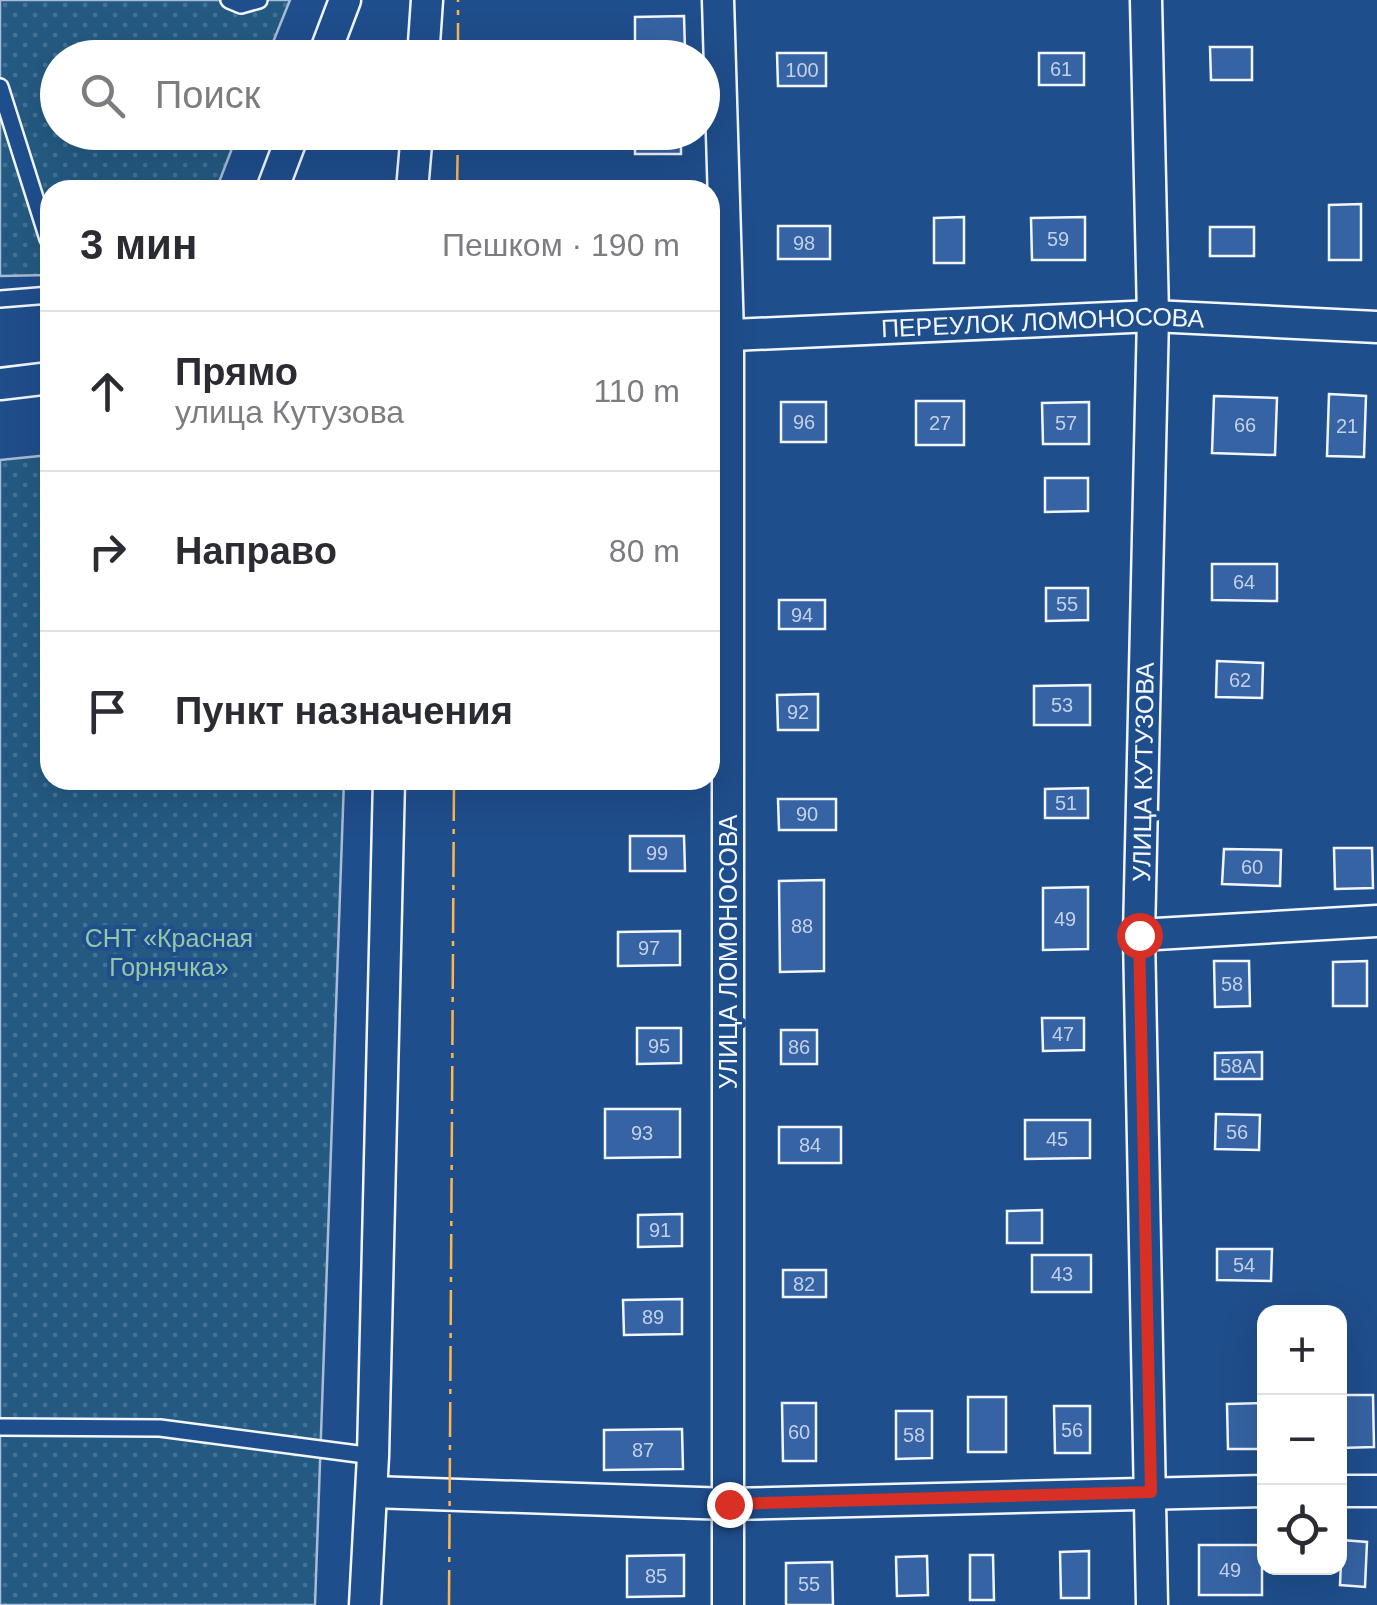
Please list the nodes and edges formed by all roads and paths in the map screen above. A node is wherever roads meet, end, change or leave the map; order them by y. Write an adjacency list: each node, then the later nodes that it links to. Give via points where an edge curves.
1 (229, 0): 2 (lane)
2 (259, 0)
3 (345, 0): 7 (street)
4 (427, 0): 8 (street)
5 (718, 0): 9 (street, УЛИЦА ЛОМОНОСОВА)
6 (1146, 0): 20 (street, УЛИЦА КУТУЗОВА)
7 (330, 40)
8 (424, 40)
9 (718, 40)
10 (0, 87): 17 (lane)
11 (287, 150): 14 (street)
12 (415, 150): 15 (street)
13 (718, 150): 16 (street, УЛИЦА ЛОМОНОСОВА)
14 (276, 180)
15 (413, 180)
16 (719, 180)
17 (40, 214)
18 (40, 296): 19 (lane)
19 (0, 299)
20 (1153, 316): 21 (street, ПЕРЕУЛОК ЛОМОНОСОВА); 22 (street, ПЕРЕУЛОК ЛОМОНОСОВА); 28 (street, УЛИЦА КУТУЗОВА)
21 (1377, 327)
22 (720, 336)
23 (40, 379): 24 (street)
24 (0, 384)
25 (720, 453): 36 (street, УЛИЦА ЛОМОНОСОВА)
26 (390, 790): 30 (street)
27 (1377, 921): 28 (street)
28 (1139, 935): 35 (street, УЛИЦА КУТУЗОВА)
29 (0, 1428): 30 (lane, via 160,1428)
30 (373, 1456): 34 (street)
31 (1257, 1491): 35 (street)
32 (1347, 1491): 33 (street)
33 (1377, 1491)
34 (372, 1492): 36 (street); 37 (street)
35 (1151, 1492): 36 (street); 39 (street, УЛИЦА КУТУЗОВА)
36 (729, 1504): 38 (street, УЛИЦА ЛОМОНОСОВА)
37 (366, 1605)
38 (728, 1605)
39 (1152, 1605)

